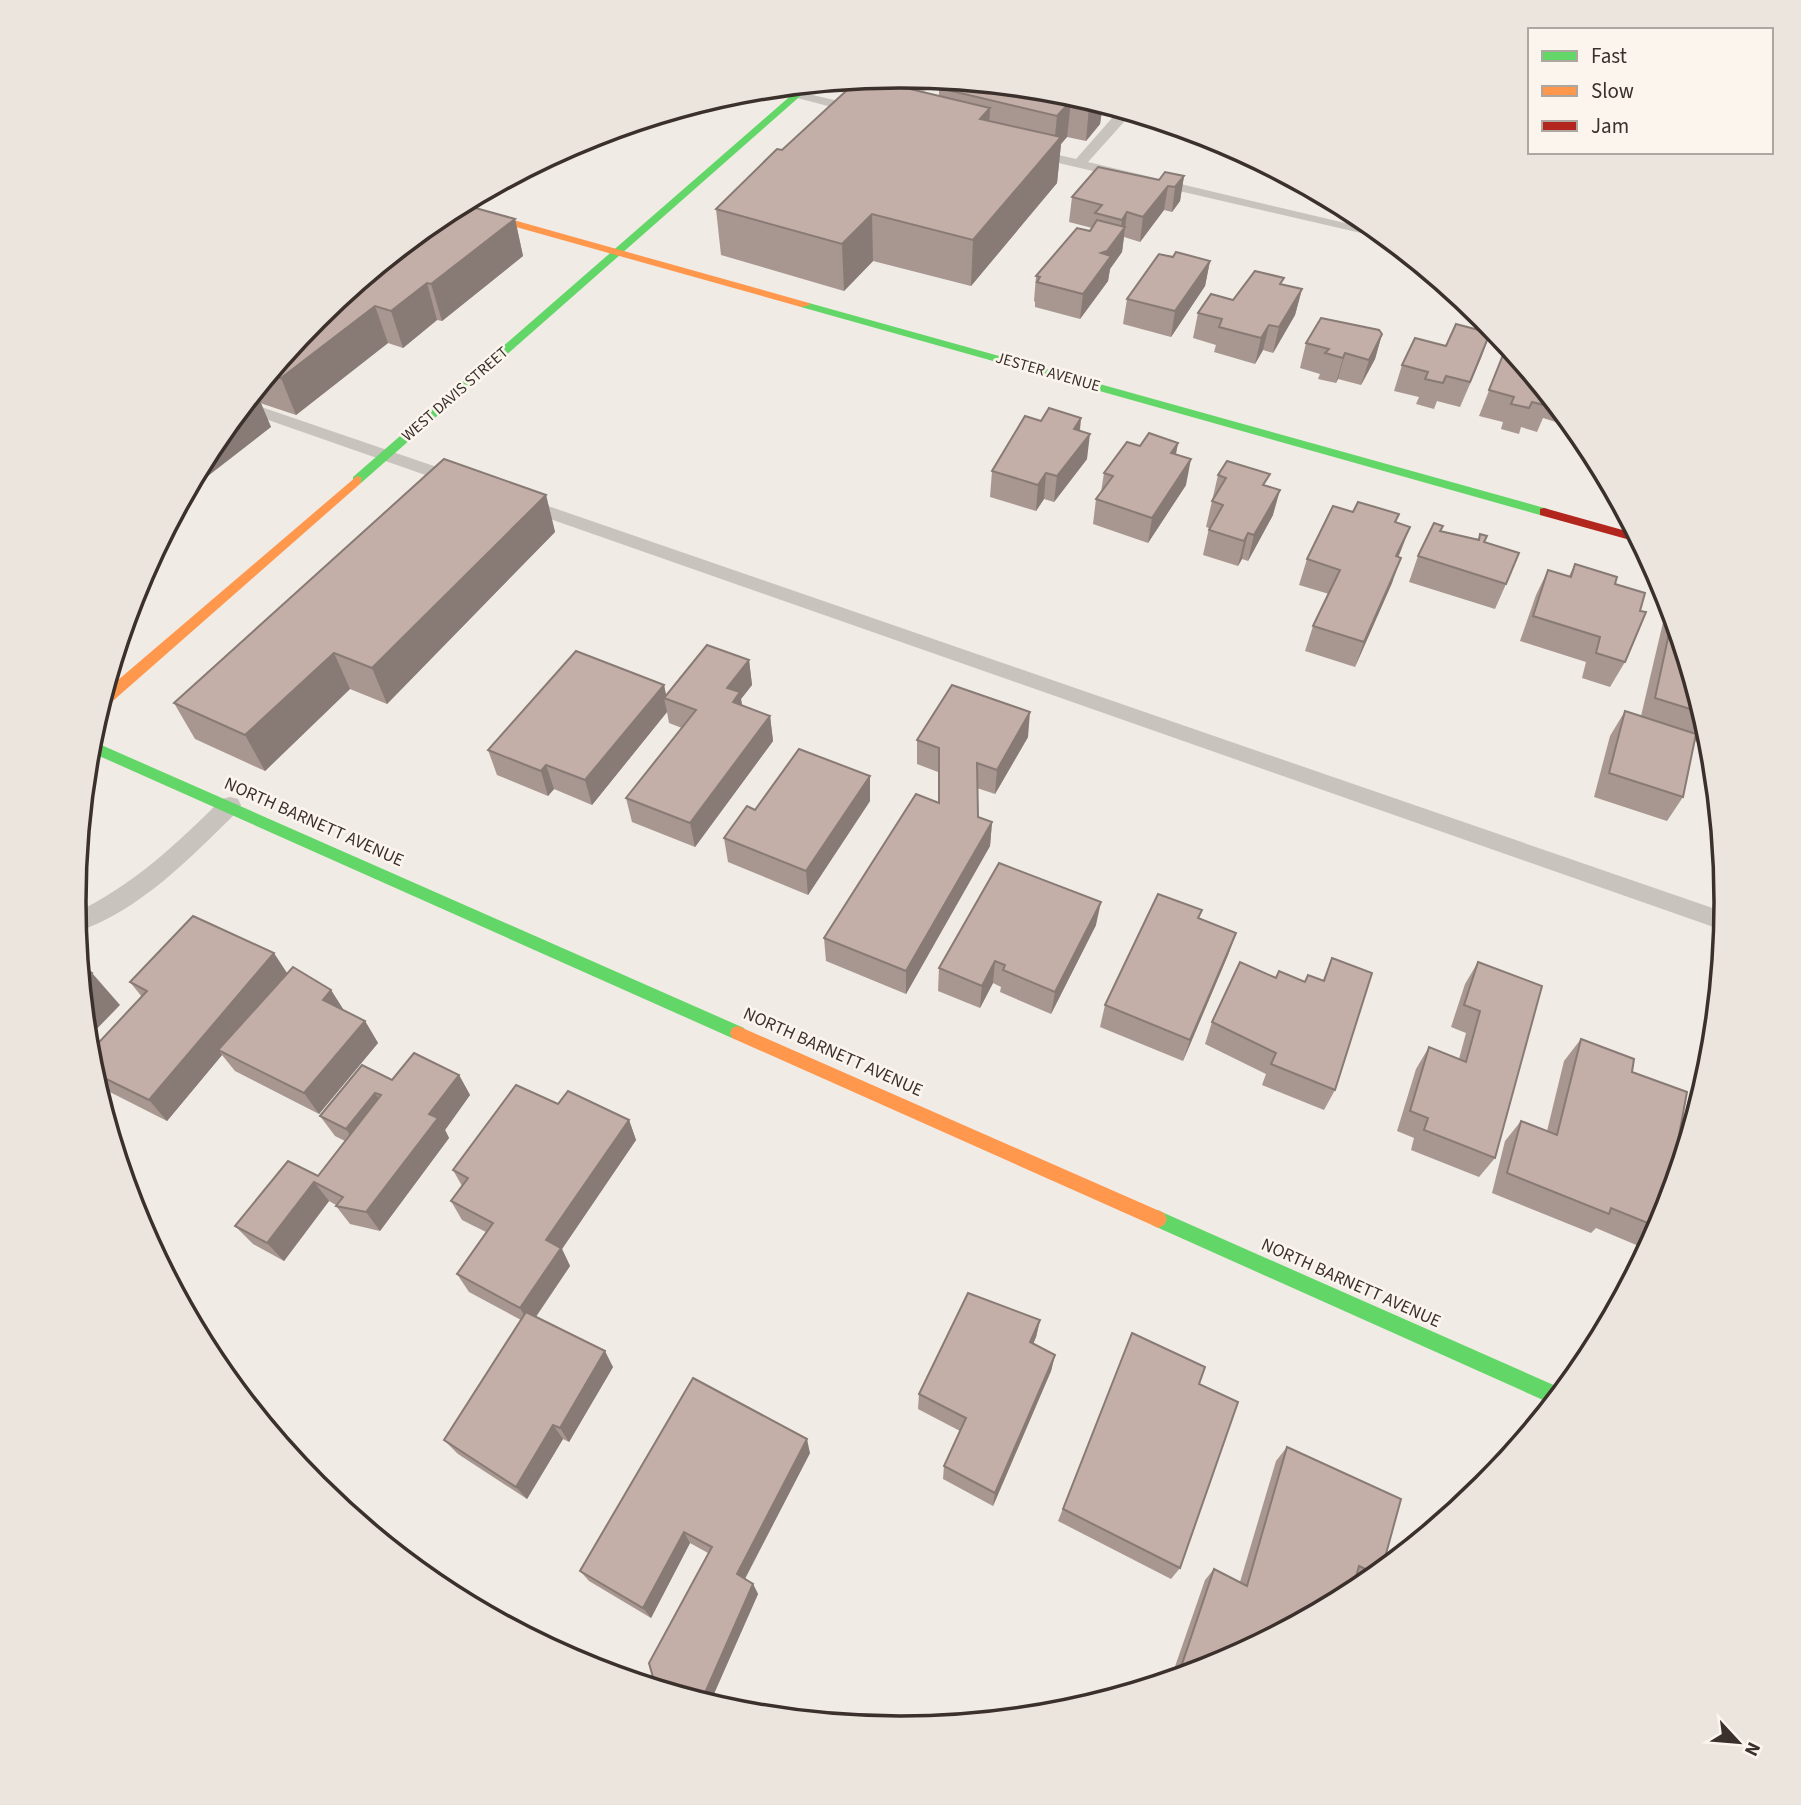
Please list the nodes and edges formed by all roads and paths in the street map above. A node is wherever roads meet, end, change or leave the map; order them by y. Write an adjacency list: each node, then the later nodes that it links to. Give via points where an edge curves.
1 (923, 88): 2 (lane, via 898,119)
2 (813, 93)
3 (798, 95): 9 (street, WEST DAVIS STREET)
4 (1119, 118): 6 (lane)
5 (1012, 148): 6 (lane)
6 (1080, 164): 8 (lane)
7 (470, 211): 9 (street, JESTER AVENUE)
8 (1361, 231)
9 (618, 252): 11 (street, WEST DAVIS STREET); 14 (street, JESTER AVENUE)
10 (252, 409): 11 (lane)
11 (385, 456): 12 (lane); 15 (street, WEST DAVIS STREET)
12 (474, 486)
13 (501, 495): 18 (lane)
14 (1628, 536)
15 (114, 692)
16 (100, 750): 17 (street, NORTH BARNETT AVENUE)
17 (230, 805): 19 (lane, via 178,856); 20 (street, NORTH BARNETT AVENUE)
18 (1715, 918)
19 (86, 919)
20 (1550, 1393)

